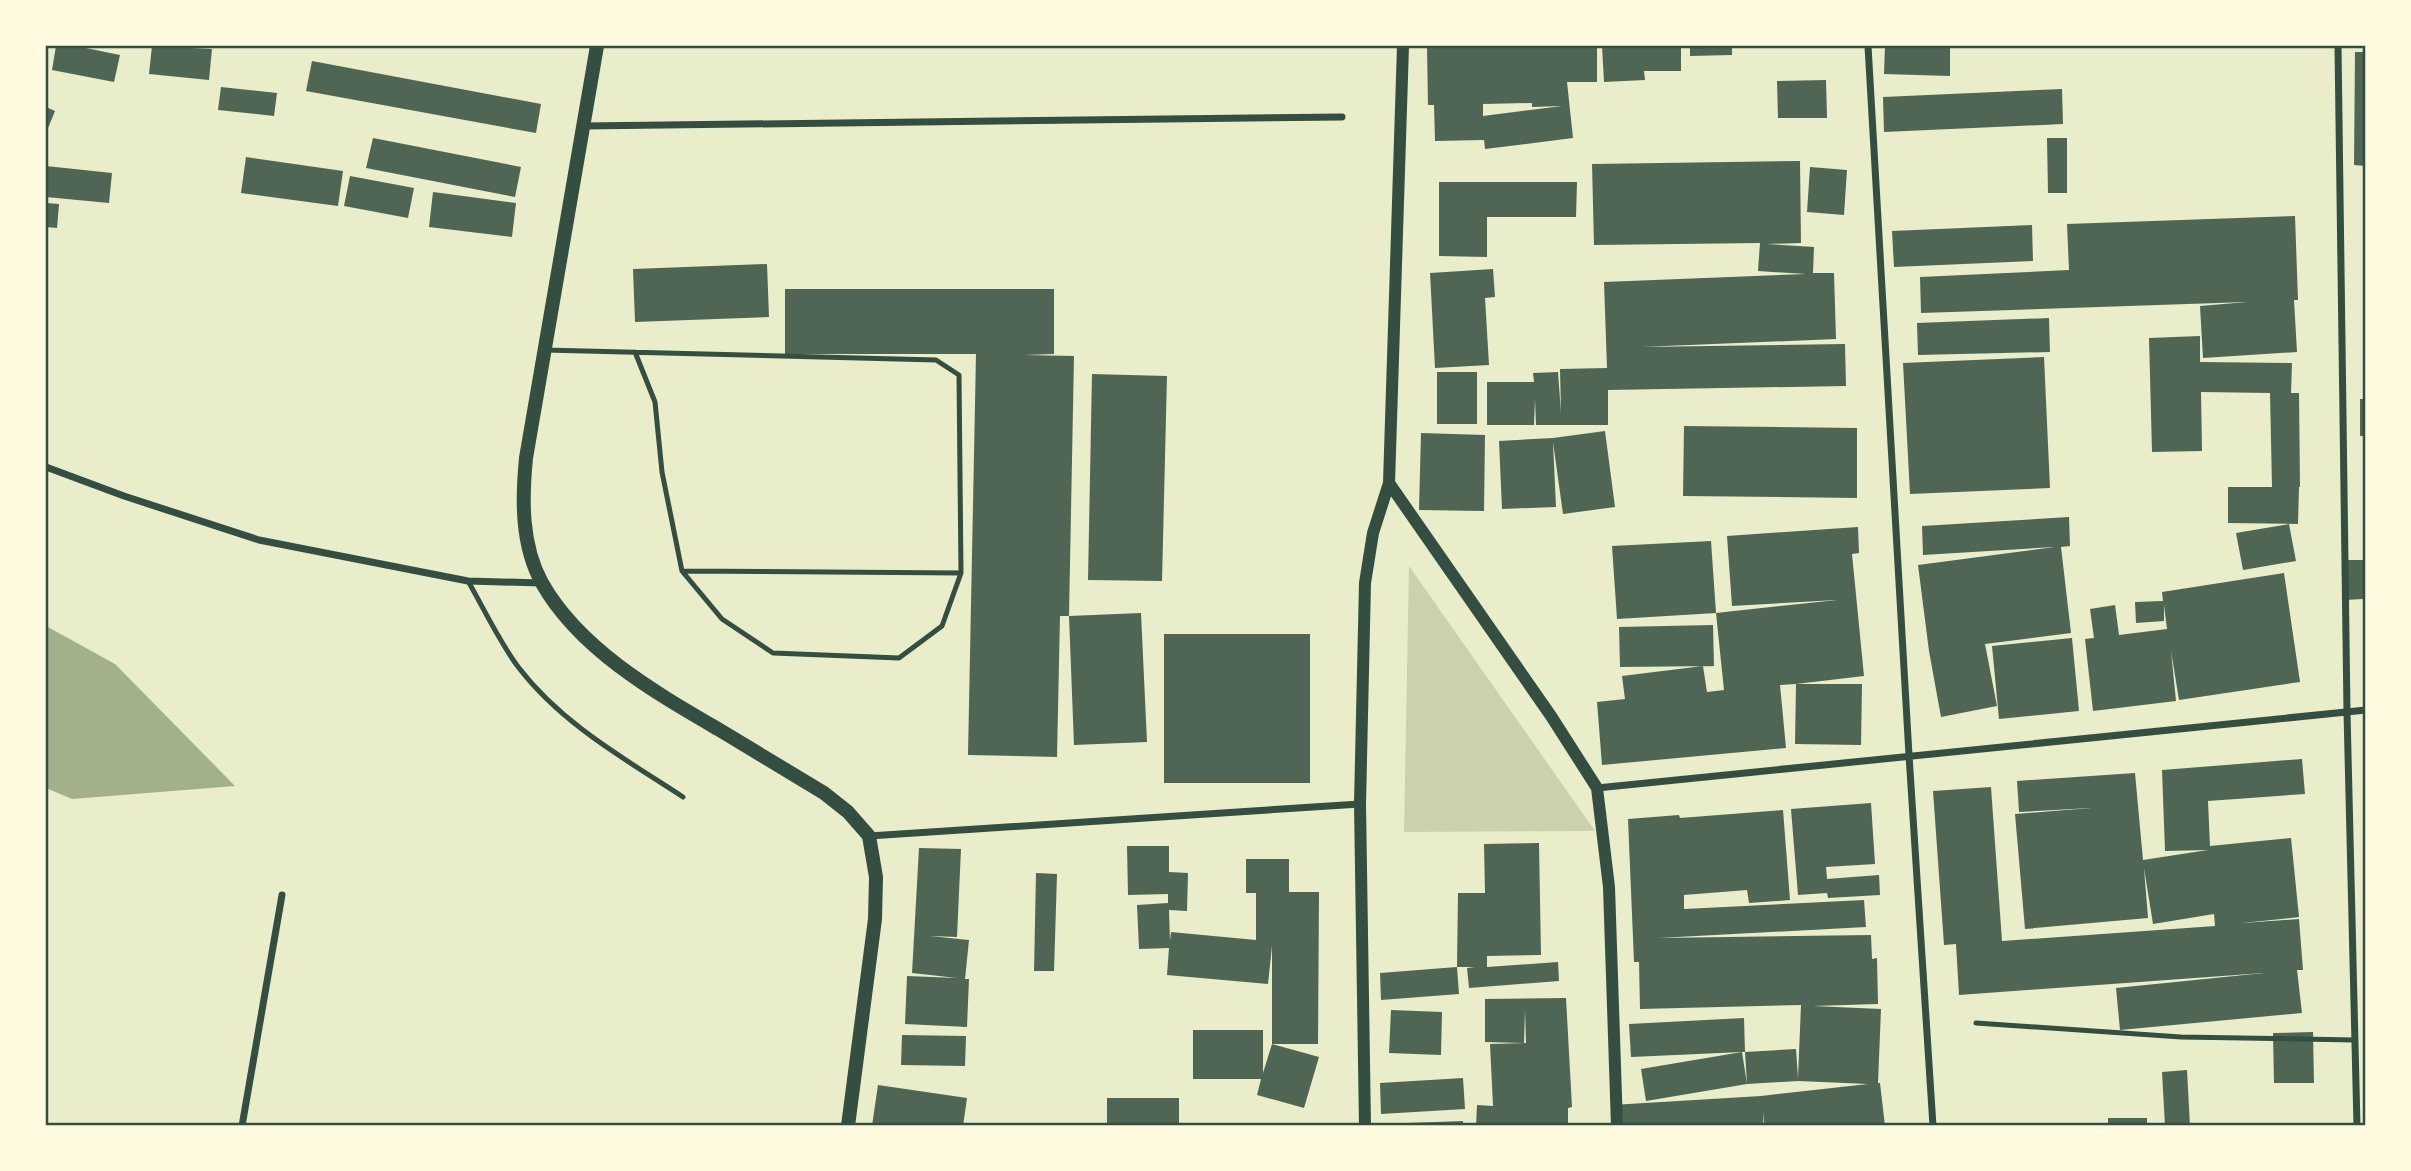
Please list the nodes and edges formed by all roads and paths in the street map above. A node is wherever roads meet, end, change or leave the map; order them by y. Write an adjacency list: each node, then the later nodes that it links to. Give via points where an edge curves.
1 (597, 46): 6 (main road)
2 (1403, 46): 10 (street)
3 (1868, 46): 17 (street)
4 (2338, 46): 16 (street)
5 (1342, 117): 6 (street)
6 (583, 126): 7 (main road)
7 (545, 350): 8 (lane); 14 (main road, via 523,497 527,540)
8 (635, 352): 11 (lane, via 655,402 662,472); 12 (lane, via 936,360 959,375)
9 (46, 467): 13 (street, via 259,540)
10 (1390, 483): 18 (street); 20 (street, via 1373,533 1365,583)
11 (682, 571): 12 (lane); 12 (lane, via 722,619 774,653 899,657 942,626)
12 (961, 573)
13 (468, 581): 14 (street); 19 (lane, via 519,668 551,702 584,731)
14 (542, 583): 21 (main road, via 603,653 655,692 824,793)
15 (2365, 710): 16 (street)
16 (2347, 712): 17 (street); 24 (street)
17 (1909, 755): 18 (street); 29 (street)
18 (1597, 788): 28 (street, via 1609,887)
19 (682, 797)
20 (1360, 804): 21 (street); 27 (street)
21 (869, 836): 26 (main road, via 876,877 875,919)
22 (282, 895): 25 (street)
23 (1976, 1023): 24 (lane, via 2181,1037)
24 (2355, 1040): 30 (street)
25 (242, 1125)
26 (848, 1125)
27 (1365, 1125)
28 (1617, 1125)
29 (1933, 1125)
30 (2357, 1125)

